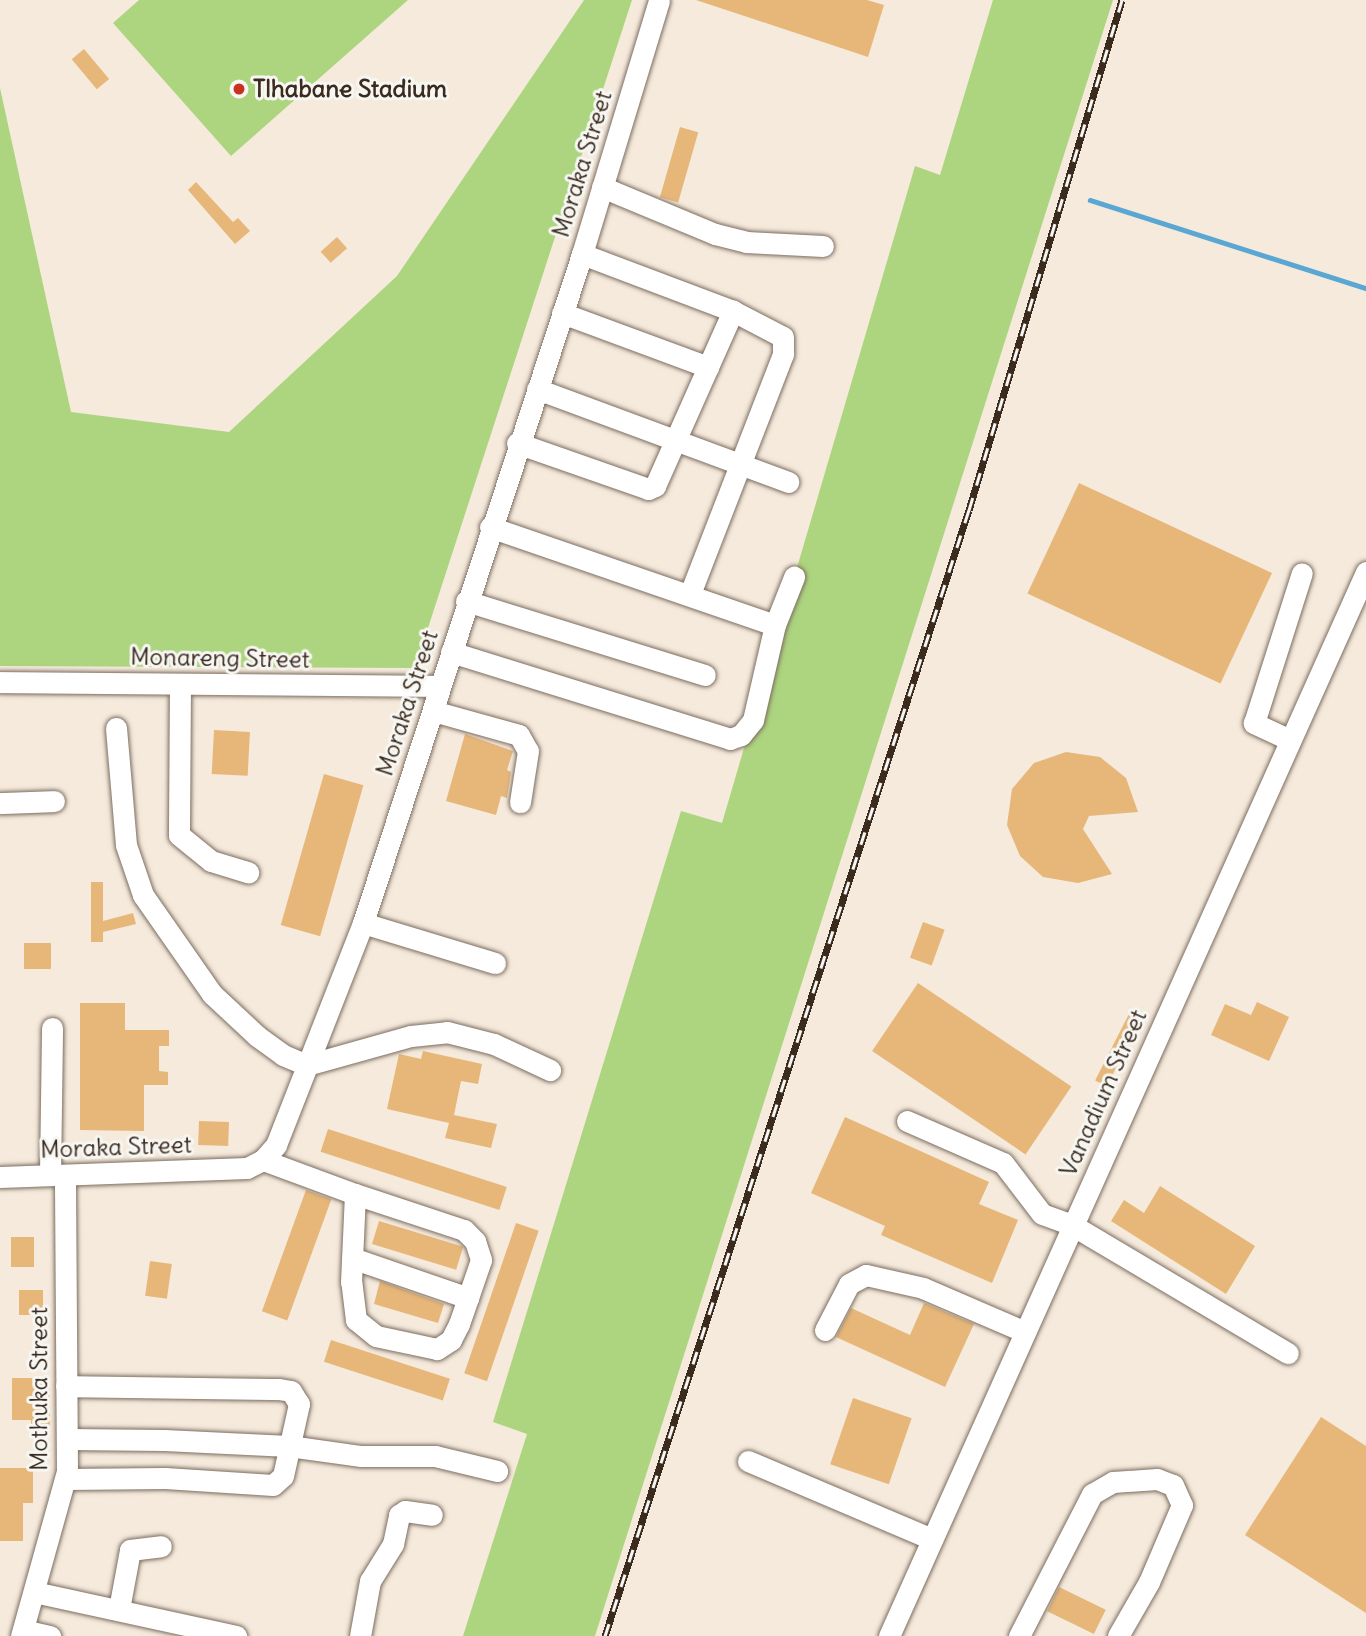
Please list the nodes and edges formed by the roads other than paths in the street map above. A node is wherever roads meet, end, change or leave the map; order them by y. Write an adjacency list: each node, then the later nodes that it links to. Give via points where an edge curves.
1 (659, 0): 2 (street, Moraka Street)
2 (602, 187): 3 (street, via 715,234 746,242); 4 (street, Moraka Street)
3 (823, 246)
4 (582, 254): 5 (street); 6 (street, Moraka Street)
5 (733, 311): 7 (street); 11 (street, via 776,329 784,342)
6 (562, 313): 7 (street); 8 (street, Moraka Street)
7 (708, 367): 9 (street)
8 (537, 389): 9 (street); 10 (street, Moraka Street)
9 (677, 440): 10 (street, via 659,482 648,489); 11 (street)
10 (517, 443): 13 (street, Moraka Street)
11 (741, 464): 12 (street); 17 (street)
12 (788, 482)
13 (489, 527): 17 (street); 18 (street, Moraka Street)
14 (1366, 572): 27 (street, Vanadium Street)
15 (1302, 573): 27 (street, via 1254,723)
16 (794, 577): 19 (street)
17 (690, 594): 19 (street)
18 (466, 601): 20 (street, Moraka Street); 21 (street)
19 (775, 625): 20 (street, via 753,720 730,739)
20 (451, 652): 24 (street, Moraka Street)
21 (705, 675)
22 (0, 682): 23 (street, Monareng Street)
23 (180, 684): 24 (street, Monareng Street); 31 (street, via 179,835 211,861)
24 (440, 686): 25 (street, Moraka Street)
25 (433, 711): 29 (street, via 519,735 528,751); 32 (street, Moraka Street)
26 (116, 728): 35 (street, via 126,845 143,895 212,994 283,1055)
27 (1288, 739): 42 (street, Vanadium Street)
28 (54, 802): 30 (street)
29 (520, 802)
30 (0, 803)
31 (247, 872)
32 (363, 923): 33 (street); 35 (street, Moraka Street)
33 (495, 963)
34 (52, 1028): 40 (street, Mothuka Street)
35 (307, 1065): 36 (street, via 411,1036 447,1032 494,1044); 38 (street, Moraka Street, via 287,1123)
36 (550, 1070)
37 (907, 1121): 42 (street, via 1003,1163 1038,1210)
38 (263, 1160): 40 (street, Moraka Street, via 247,1168); 41 (street)
39 (0, 1177): 40 (street, Moraka Street)
40 (58, 1177): 48 (street, Mothuka Street)
41 (355, 1194): 43 (street); 44 (street, via 472,1236 481,1260)
42 (1072, 1225): 46 (street, Vanadium Street); 47 (street)
43 (352, 1258): 44 (street); 44 (street, via 353,1314 376,1336 437,1349 454,1335)
44 (468, 1298)
45 (825, 1330): 46 (street, via 849,1283 866,1275 923,1288)
46 (1026, 1332): 55 (street, Vanadium Street)
47 (1288, 1353)
48 (66, 1386): 49 (street, Mothuka Street); 50 (street, via 290,1391 299,1404)
49 (67, 1439): 50 (street); 53 (street, Mothuka Street)
50 (289, 1447): 52 (street, via 361,1456 435,1456); 53 (street, via 283,1476 273,1485 165,1478)
51 (748, 1461): 55 (street)
52 (497, 1471)
53 (66, 1479): 57 (street, Mothuka Street)
54 (432, 1515): 63 (street, via 405,1511 400,1515 393,1544 370,1581)
55 (932, 1539): 64 (street, Vanadium Street)
56 (161, 1546): 58 (street, via 130,1550)
57 (34, 1592): 58 (street); 60 (street, Mothuka Street)
58 (119, 1609): 59 (street)
59 (171, 1629): 62 (street)
60 (22, 1633): 61 (street)
61 (50, 1636)
62 (236, 1636)
63 (360, 1636)
64 (889, 1636)
65 (1019, 1636): 66 (street, via 1092,1494 1113,1482 1157,1479 1173,1485 1182,1504 1149,1582)
66 (1118, 1636)

